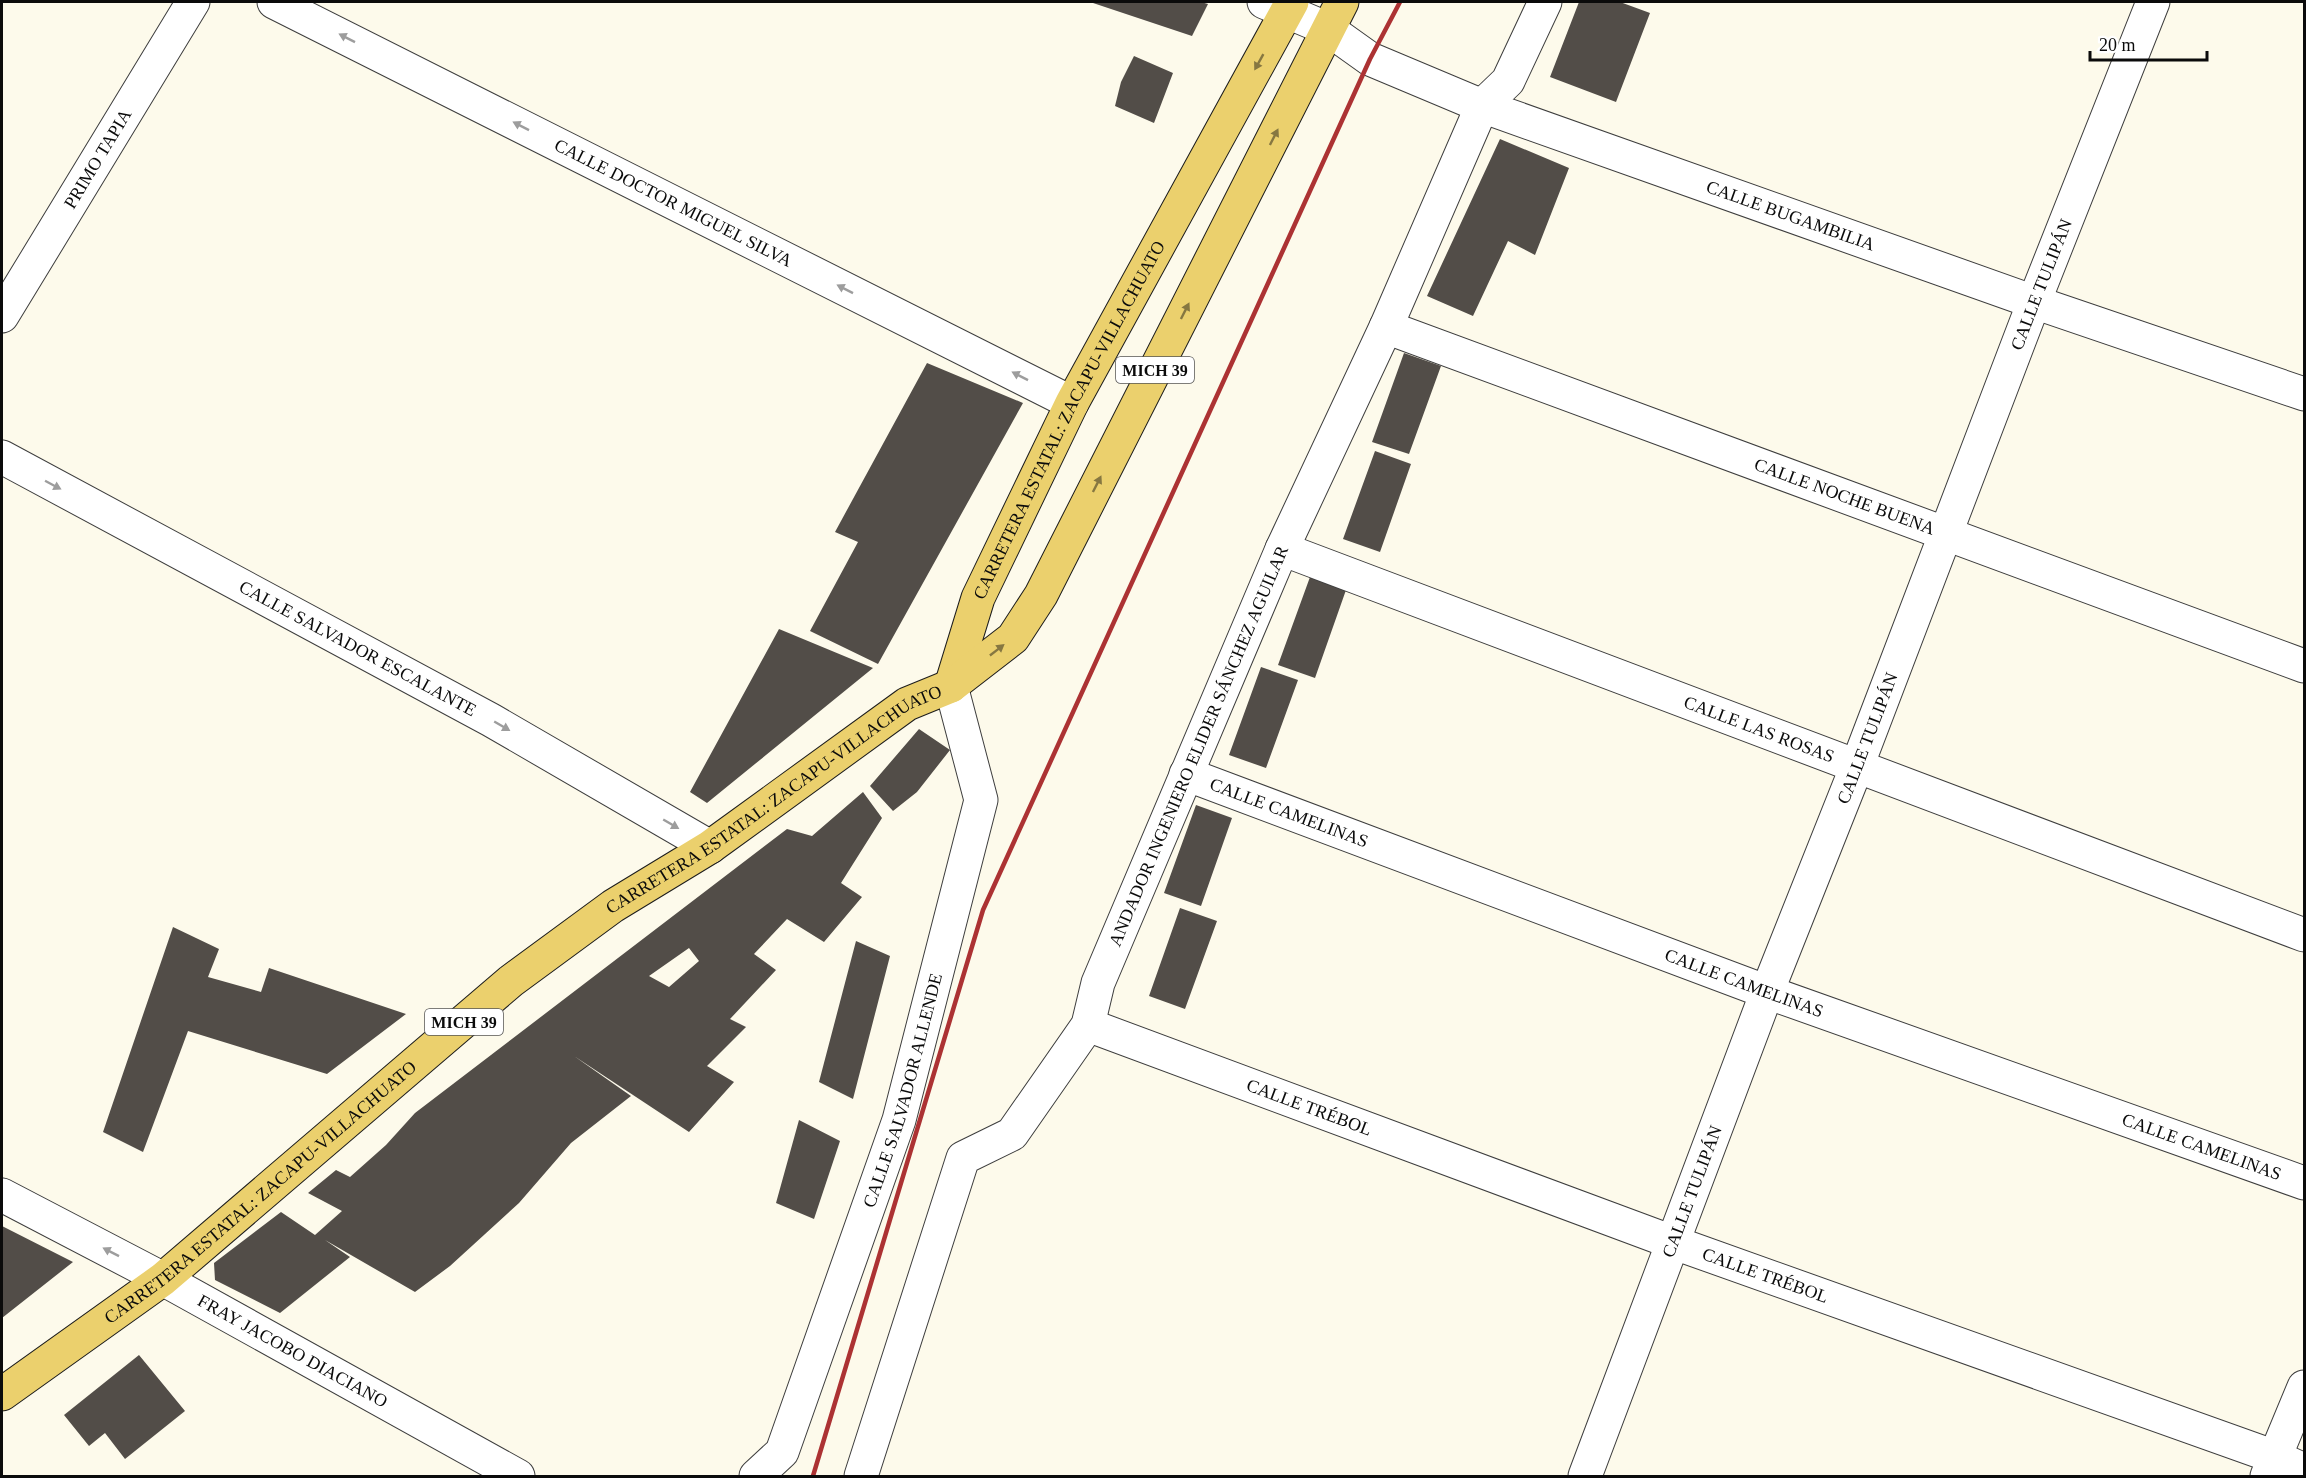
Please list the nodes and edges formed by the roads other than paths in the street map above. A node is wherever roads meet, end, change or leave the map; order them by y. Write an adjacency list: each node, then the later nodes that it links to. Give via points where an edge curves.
1 (193, 2): 9 (street, PRIMO TAPIA)
2 (274, 2): 12 (street, CALLE DOCTOR MIGUEL SILVA, one-way to 2)
3 (1545, 2): 7 (street, ANDADOR INGENIERO ELIDER SÁNCHEZ AGUILAR, via 1508,81)
4 (2153, 2): 8 (street, CALLE TULIPÁN)
5 (1281, 4): 6 (street, CALLE BUGAMBILIA); 12 (main road, CARRETERA ESTATAL: ZACAPU-VILLACHUATO / MICH 39, one-way to 12)
6 (1335, 15): 7 (street, CALLE BUGAMBILIA, via 1370,59); 17 (main road, MICH 39, one-way to 6, via 1012,638 1041,595)
7 (1482, 106): 8 (street, CALLE BUGAMBILIA); 10 (street, ANDADOR INGENIERO ELIDER SÁNCHEZ AGUILAR)
8 (2034, 302): 11 (street, CALLE BUGAMBILIA); 14 (street, CALLE TULIPÁN)
9 (2, 316)
10 (1386, 327): 14 (street, CALLE NOCHE BUENA); 15 (street, ANDADOR INGENIERO ELIDER SÁNCHEZ AGUILAR)
11 (2304, 394)
12 (1072, 403): 17 (main road, CARRETERA ESTATAL: ZACAPU-VILLACHUATO / MICH 39, via 978,597)
13 (2, 457): 20 (street, CALLE SALVADOR ESCALANTE, one-way to 20, via 491,720)
14 (1947, 535): 16 (street, CALLE NOCHE BUENA); 18 (street, CALLE TULIPÁN)
15 (1281, 549): 18 (street, CALLE LAS ROSAS); 19 (street, ANDADOR INGENIERO ELIDER SÁNCHEZ AGUILAR)
16 (2304, 666)
17 (951, 686): 20 (main road, CARRETERA ESTATAL: ZACAPU-VILLACHUATO / MICH 39, via 907,704); 33 (street, CALLE SALVADOR ALLENDE, via 981,800 899,1120 782,1452)
18 (1857, 766): 21 (street, CALLE LAS ROSAS); 22 (street, CALLE TULIPÁN)
19 (1186, 774): 22 (street, CALLE CAMELINAS); 23 (street, ANDADOR INGENIERO ELIDER SÁNCHEZ AGUILAR, via 1098,983)
20 (710, 847): 27 (main road, CARRETERA ESTATAL: ZACAPU-VILLACHUATO / MICH 39, via 613,906 511,981)
21 (2304, 935)
22 (1767, 992): 24 (street, CALLE CAMELINAS); 26 (street, CALLE TULIPÁN)
23 (1088, 1025): 26 (street, CALLE TRÉBOL); 34 (street, ANDADOR INGENIERO ELIDER SÁNCHEZ AGUILAR, via 1012,1134 963,1158)
24 (2304, 1183)
25 (2, 1195): 27 (street, FRAY JACOBO DIACIANO, one-way to 25)
26 (1672, 1242): 30 (street, CALLE TRÉBOL); 35 (street, CALLE TULIPÁN)
27 (163, 1279): 29 (main road, CARRETERA ESTATAL: ZACAPU-VILLACHUATO / MICH 39); 32 (street, FRAY JACOBO DIACIANO)
28 (2304, 1387): 30 (street)
29 (2, 1394)
30 (2271, 1467): 31 (street, CALLE TRÉBOL)
31 (2304, 1470)
32 (518, 1476)
33 (756, 1476)
34 (861, 1476)
35 (1585, 1476)

